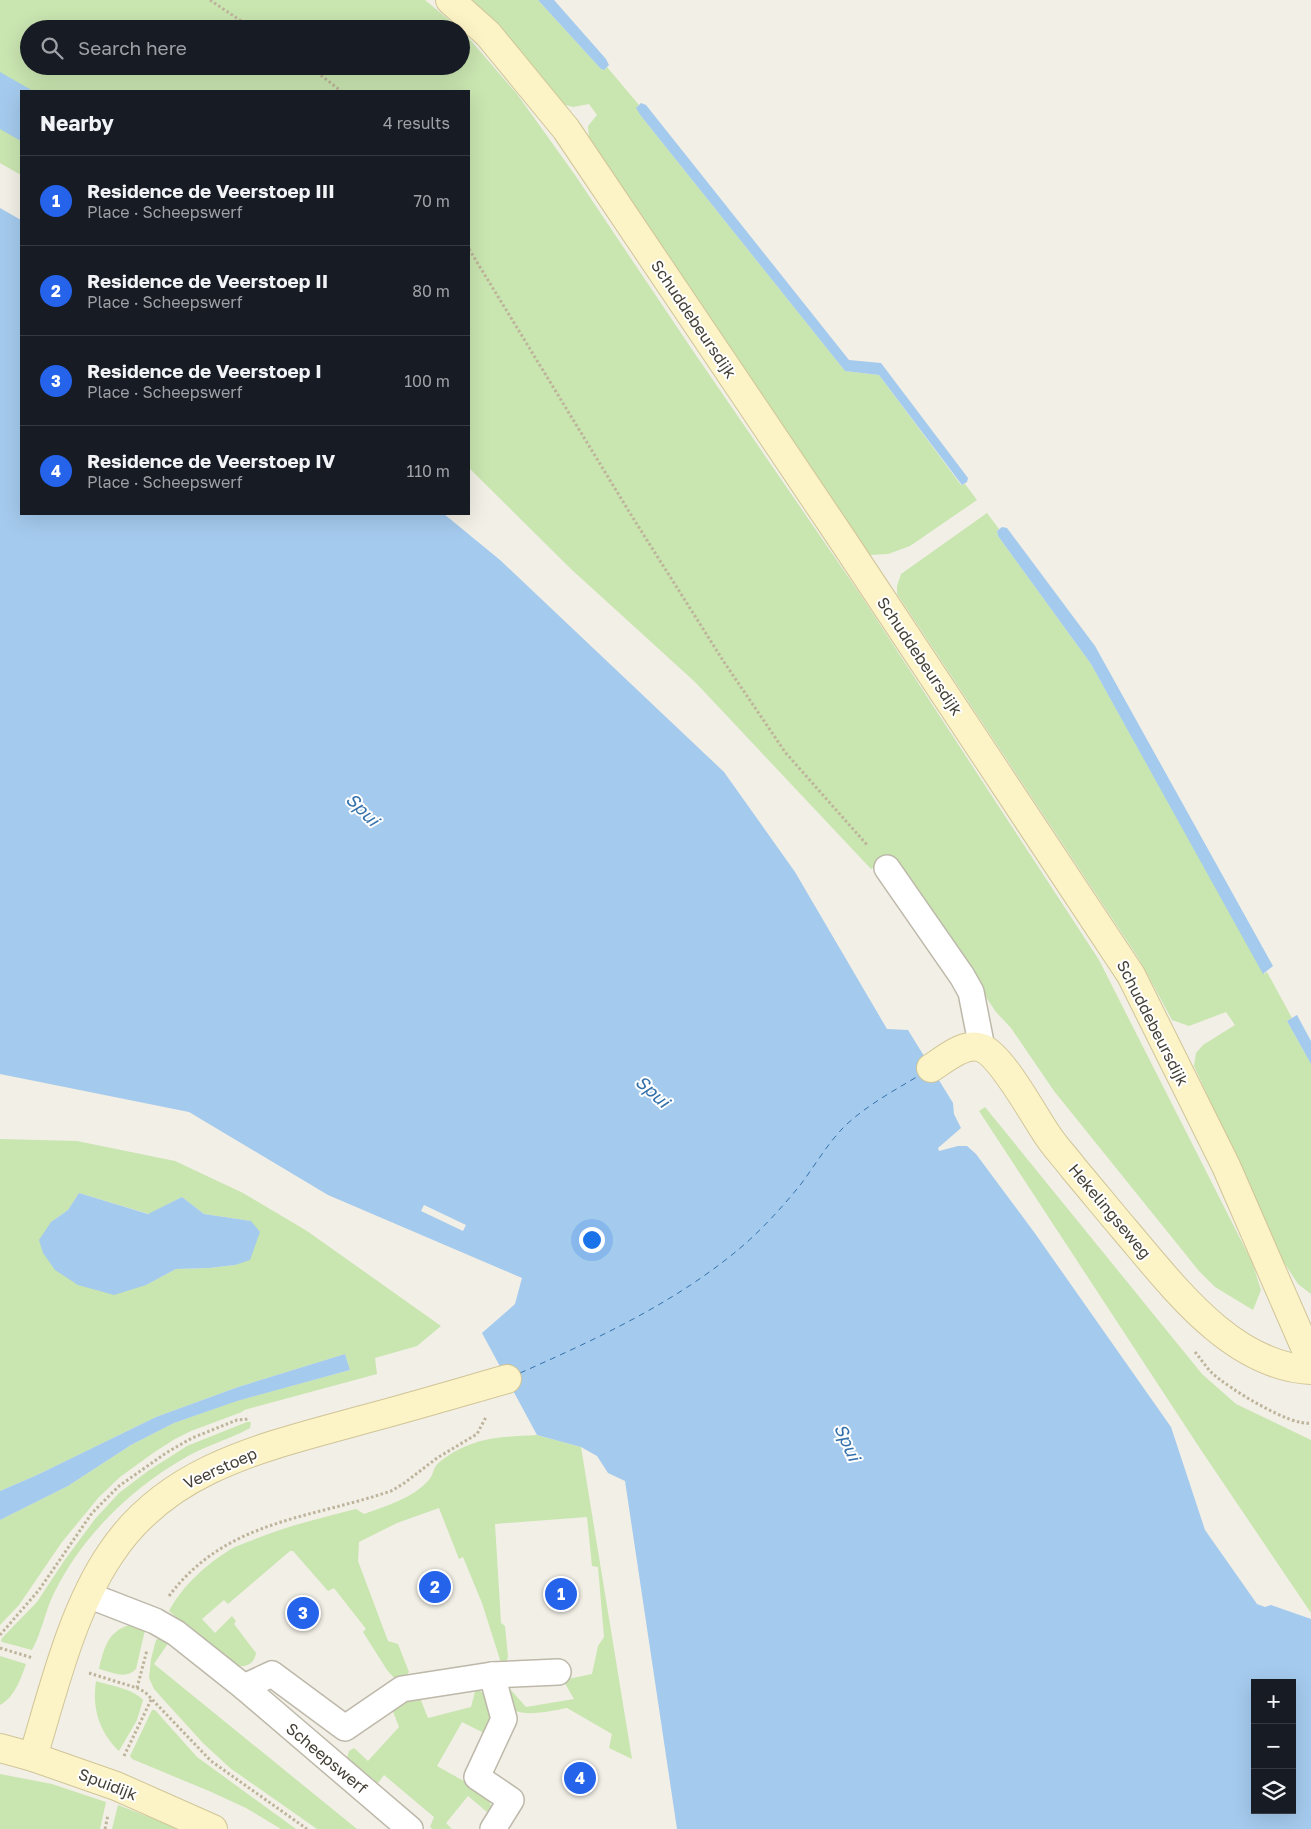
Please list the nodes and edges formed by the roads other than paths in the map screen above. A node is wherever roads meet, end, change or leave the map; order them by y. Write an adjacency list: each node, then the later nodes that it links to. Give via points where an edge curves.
1 (450, 0): 5 (street, Schuddebeursdijk, via 488,34 566,129 1131,974 1226,1166)
2 (887, 868): 3 (street, via 971,992)
3 (982, 1048): 4 (street, via 965,1048); 6 (street, Hekelingseweg, via 998,1061 1050,1139 1186,1302 1212,1327 1255,1354 1282,1366)
4 (931, 1068)
5 (1311, 1361)
6 (1311, 1370)
7 (508, 1379): 8 (street, Veerstoep, via 291,1440 207,1470 175,1488 144,1514 112,1551)
8 (88, 1595): 11 (street, Scheepswerf, via 155,1621 176,1633); 13 (street, Veerstoep, via 61,1666)
9 (558, 1672): 10 (street, Scheepswerf)
10 (492, 1675): 11 (street, Scheepswerf, via 402,1689 345,1728 272,1674); 16 (street, via 504,1719 477,1777 511,1800)
11 (244, 1687): 15 (street, Scheepswerf)
12 (0, 1748): 13 (street, Spuidijk)
13 (33, 1757): 14 (street, Spuidijk, via 116,1786)
14 (213, 1829)
15 (410, 1829)
16 (493, 1829)

